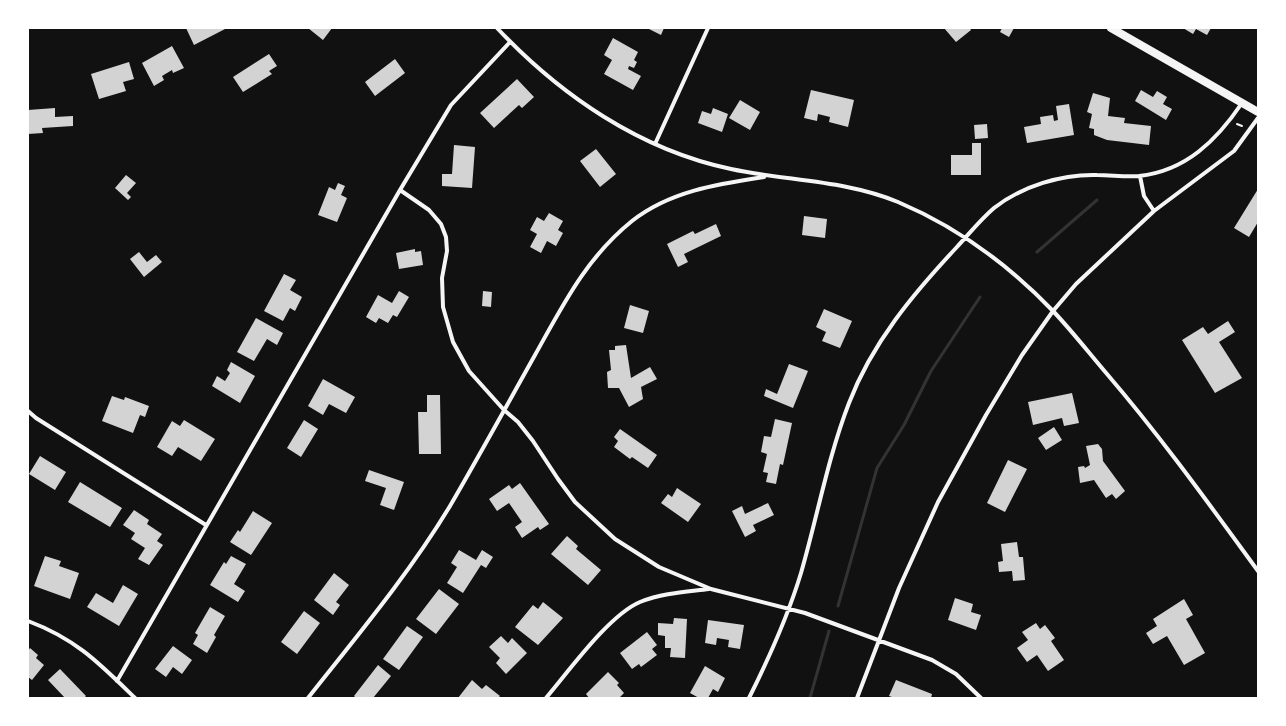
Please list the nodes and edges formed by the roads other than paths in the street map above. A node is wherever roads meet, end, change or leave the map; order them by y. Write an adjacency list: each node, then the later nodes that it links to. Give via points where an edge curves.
1 (497, 28): 4 (street)
2 (708, 28): 8 (street)
3 (1111, 28): 5 (main road)
4 (510, 42): 8 (street, via 546,76 580,101 616,125); 11 (street, via 451,105)
5 (1242, 103): 6 (main road); 10 (street, via 1215,139 1200,152 1170,168)
6 (1258, 112)
7 (1258, 118): 12 (street, via 1245,138 1223,161 1194,179)
8 (655, 144): 9 (street, via 707,163)
9 (769, 176): 13 (street, via 842,185 882,196 928,216); 15 (street, via 713,185 670,200 634,220 614,237 586,268 574,286)
10 (1140, 176): 12 (street, via 1144,196); 13 (street, via 1079,176 1044,183 1021,192 996,207)
11 (400, 190): 15 (street, via 429,210 441,224 448,251 442,278 442,307 452,342 469,371); 17 (street)
12 (1154, 211): 14 (street, via 1076,284)
13 (966, 237): 14 (street, via 994,258); 20 (street, via 920,286 892,324 864,370 849,402 833,451 800,576)
14 (1053, 311): 18 (street, via 1153,429); 22 (street, via 1022,355 938,502)
15 (504, 410): 19 (street, via 534,441 575,502 611,536 659,567); 25 (street, via 449,507 410,565)
16 (28, 411): 17 (street)
17 (206, 525): 23 (street)
18 (1258, 571)
19 (711, 589): 20 (street); 26 (street, via 662,595 631,607 603,631)
20 (788, 608): 22 (street); 27 (street)
21 (28, 620): 23 (street, via 81,648)
22 (878, 640): 28 (street); 29 (street, via 944,666)
23 (117, 681): 24 (street)
24 (135, 698)
25 (308, 698)
26 (546, 698)
27 (749, 698)
28 (857, 698)
29 (981, 698)

